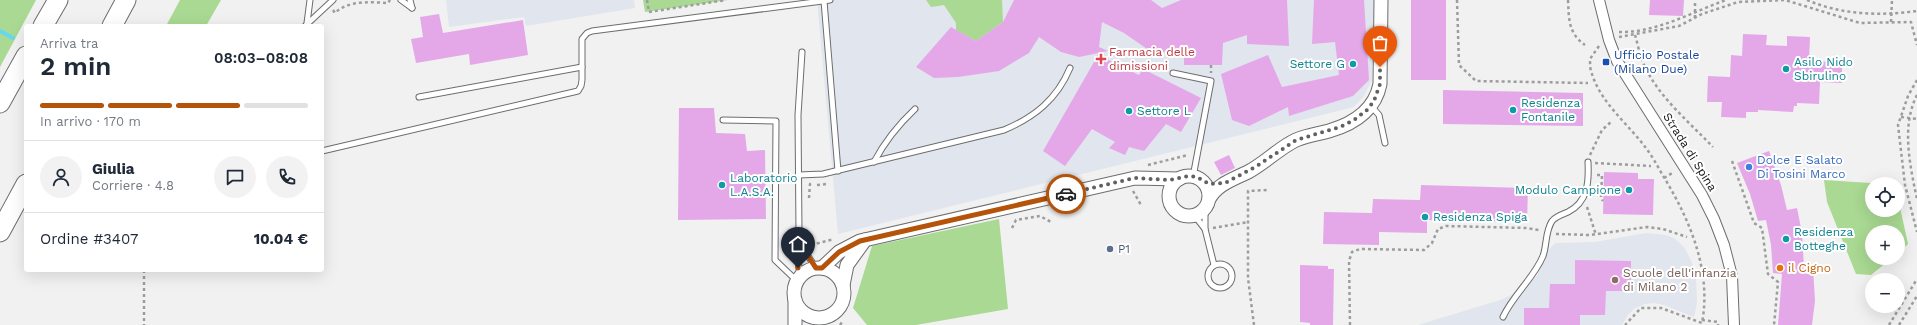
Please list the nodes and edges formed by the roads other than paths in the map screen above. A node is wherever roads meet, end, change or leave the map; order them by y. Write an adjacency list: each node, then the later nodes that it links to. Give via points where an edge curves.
1 (58, 0): 10 (highway)
2 (126, 0): 11 (highway)
3 (310, 0): 12 (lane)
4 (333, 0): 12 (lane)
5 (401, 0): 6 (lane, via 412,8)
6 (410, 0)
7 (827, 0): 15 (lane, via 587,32 581,45); 27 (lane)
8 (1382, 0): 20 (street, via 1380,84)
9 (1599, 0): 49 (street, Strada di Spina, via 1617,60 1702,195 1714,219 1732,276)
10 (44, 24)
11 (113, 24)
12 (306, 24)
13 (802, 52): 28 (lane, via 798,115)
14 (24, 60): 19 (highway)
15 (582, 67): 18 (lane); 24 (lane, via 581,86 573,92)
16 (1070, 68): 25 (lane, via 1054,96 1024,122 1004,130)
17 (1173, 73): 31 (lane, via 1211,81)
18 (419, 97)
19 (0, 102)
20 (1371, 105): 23 (lane, via 1379,115); 32 (street, via 1354,120 1340,127 1296,140 1257,166)
21 (915, 109): 25 (lane, via 884,142)
22 (723, 120): 43 (lane, via 776,121 775,260)
23 (1385, 143)
24 (324, 150)
25 (874, 162): 27 (lane)
26 (1588, 162): 46 (lane, via 1585,196 1572,210 1553,219 1547,232 1543,256 1523,288 1509,304)
27 (838, 171): 28 (lane)
28 (799, 175): 39 (lane)
29 (1149, 178): 30 (street); 34 (street, via 1165,188); 40 (street, via 1135,178)
30 (1179, 179): 31 (street); 34 (street, via 1173,185)
31 (1198, 179): 32 (street, via 1216,184); 35 (street, via 1208,190)
32 (1225, 183): 35 (street, via 1214,191)
33 (24, 188): 38 (highway)
34 (1170, 197): 36 (street, via 1176,210)
35 (1207, 204): 36 (street, via 1198,213); 37 (lane)
36 (1190, 215): 37 (lane)
37 (1205, 229): 41 (lane)
38 (0, 232)
39 (799, 233): 42 (lane, via 804,250); 43 (lane)
40 (865, 240): 42 (street, via 845,248); 44 (street, via 847,264)
41 (1214, 265): 41 (lane, via 1208,274 1209,281 1218,288 1226,287 1232,277 1230,269 1224,264)
42 (819, 268): 43 (street, via 806,272); 44 (street, via 835,273)
43 (798, 279): 45 (street)
44 (843, 285): 47 (street, via 844,296)
45 (795, 298): 47 (street, via 802,310 814,317); 48 (street)
46 (1503, 317)
47 (835, 320)
48 (795, 325)
49 (1734, 325)

